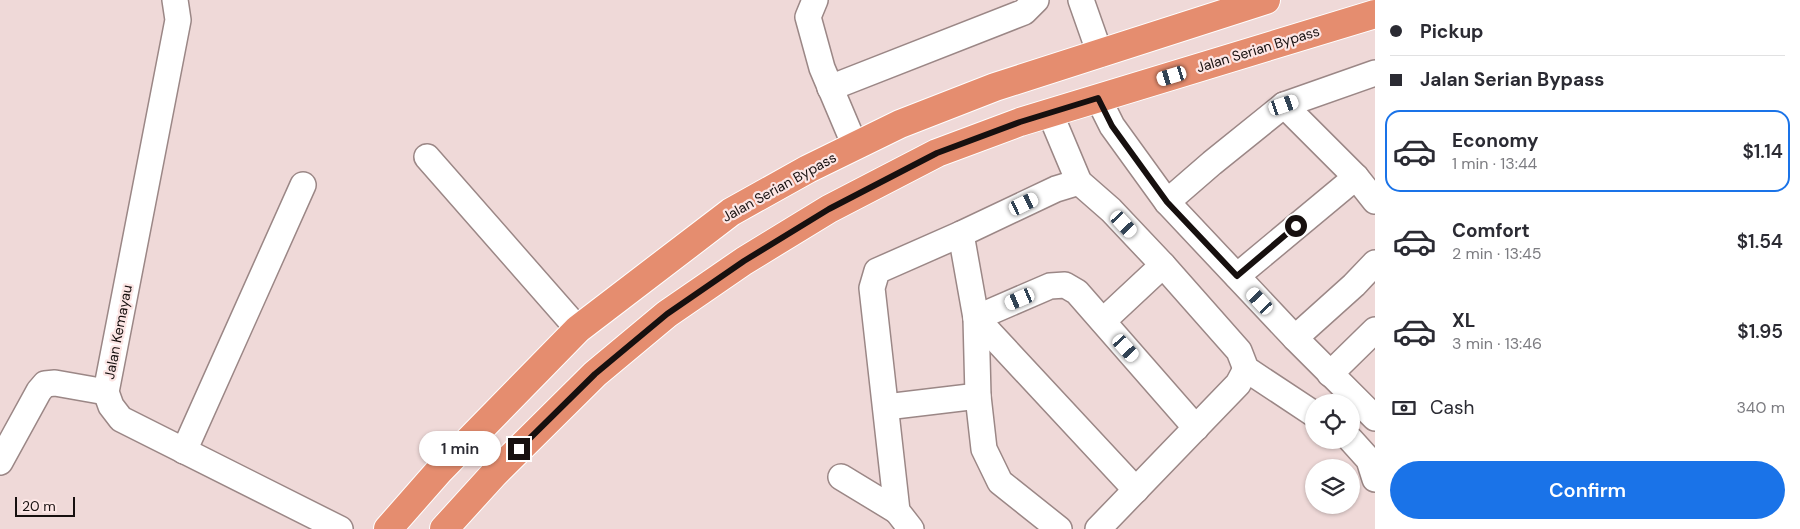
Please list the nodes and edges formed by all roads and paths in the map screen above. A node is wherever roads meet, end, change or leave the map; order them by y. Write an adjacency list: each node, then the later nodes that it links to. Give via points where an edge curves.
1 (175, 0): 31 (street, Jalan Kemayau, via 178,20)
2 (814, 0): 9 (street, via 808,17)
3 (1036, 0): 9 (street, via 1024,12)
4 (1081, 0): 7 (street)
5 (1266, 0): 7 (highway, Jalan Serian Bypass)
6 (1375, 14): 10 (highway, Jalan Serian Bypass)
7 (1100, 54): 13 (highway, Jalan Serian Bypass, via 986,90 900,124)
8 (1375, 74): 11 (street)
9 (830, 88): 13 (street)
10 (1098, 98): 12 (highway, Jalan Serian Bypass); 19 (street, via 1112,126)
11 (1284, 105): 15 (street); 19 (street)
12 (1050, 112): 16 (street); 46 (highway, Jalan Serian Bypass, via 937,153 845,200 744,261 667,314 595,374 494,474)
13 (855, 146): 26 (highway, Jalan Serian Bypass, via 731,212)
14 (427, 157): 26 (street)
15 (1356, 176): 18 (street); 23 (street)
16 (1079, 182): 20 (street, via 1056,188); 22 (street, via 1111,210)
17 (303, 185): 38 (street)
18 (1375, 201)
19 (1167, 202): 23 (street)
20 (961, 234): 24 (street); 34 (street, via 877,271 872,288)
21 (1375, 263): 28 (street)
22 (1163, 265): 25 (street); 29 (street, via 1239,350)
23 (1237, 276): 28 (street)
24 (976, 318): 25 (street, via 1050,286 1065,285 1077,292); 32 (street); 42 (street)
25 (1103, 322): 36 (street)
26 (578, 329): 45 (highway, Jalan Serian Bypass, via 439,471)
27 (1375, 330): 30 (street)
28 (1295, 338): 30 (street)
29 (1246, 369): 35 (street); 36 (street, via 1238,384)
30 (1330, 374): 33 (street)
31 (106, 392): 38 (street, Jalan Kemayau, via 121,419); 39 (street, via 45,384)
32 (978, 396): 34 (street); 47 (street, via 984,448 1000,482)
33 (1371, 406)
34 (886, 407): 43 (street)
35 (1305, 408)
36 (1196, 428): 42 (street)
37 (1359, 449): 41 (street, via 1369,460)
38 (184, 450): 44 (street, Jalan Kemayau)
39 (0, 462)
40 (842, 477): 43 (street)
41 (1375, 479)
42 (1136, 490): 48 (street)
43 (904, 520)
44 (325, 526)
45 (388, 529)
46 (444, 529)
47 (1059, 529)
48 (1098, 529)

